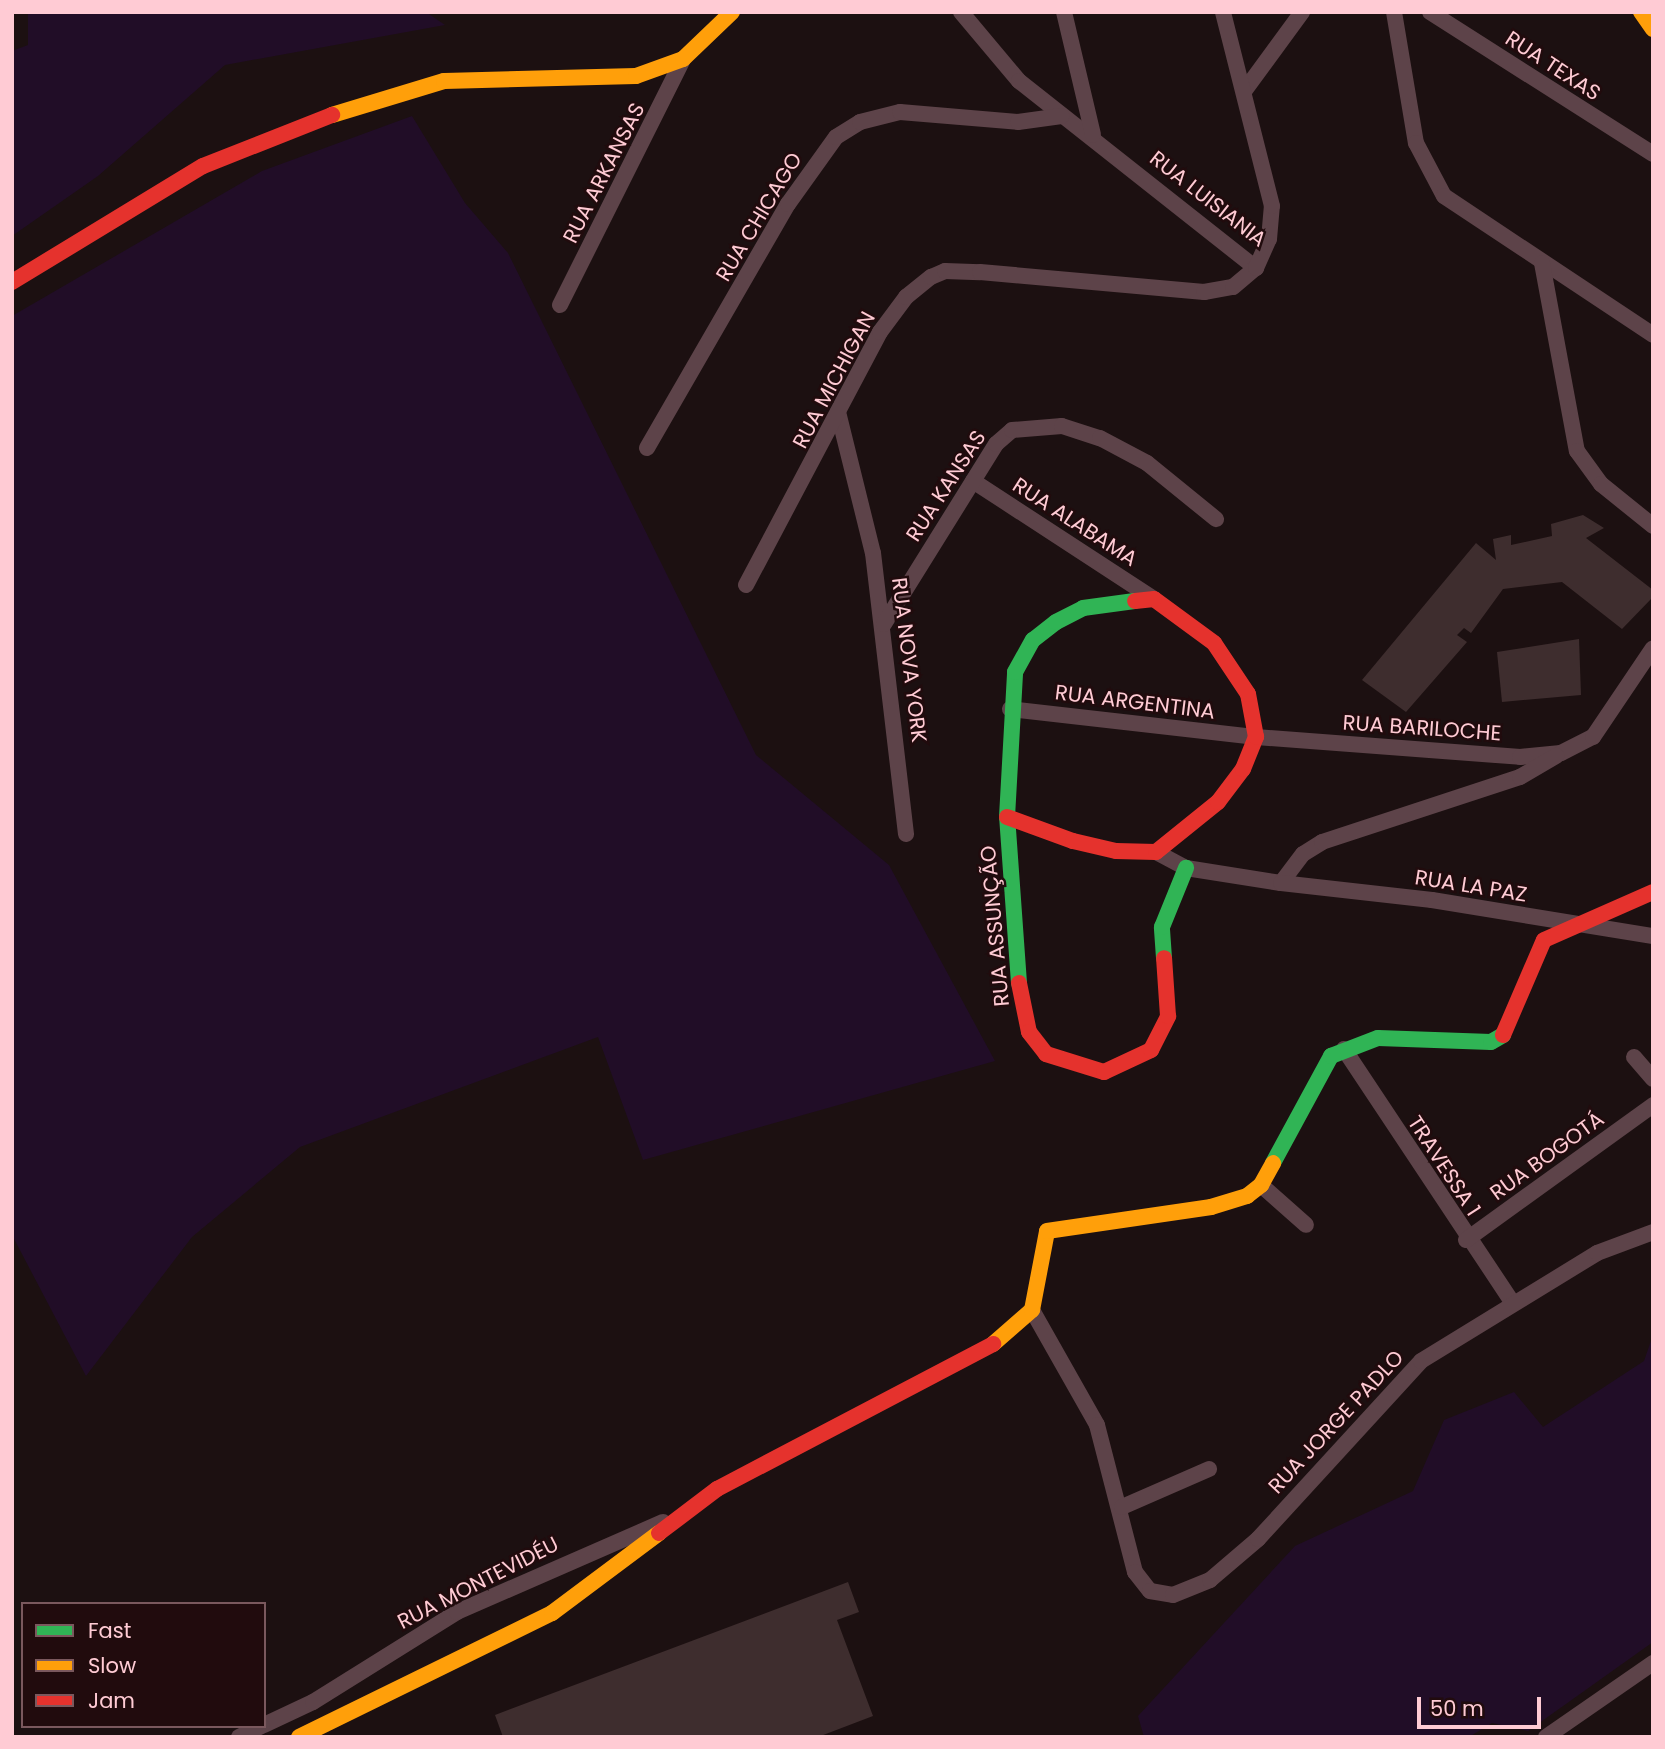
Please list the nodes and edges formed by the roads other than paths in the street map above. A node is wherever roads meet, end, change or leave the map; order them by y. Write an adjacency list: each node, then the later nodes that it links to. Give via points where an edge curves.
1 (732, 12): 10 (street)
2 (961, 12): 12 (street, RUA LUISIANIA, via 1019,81)
3 (1064, 12): 13 (street)
4 (1223, 12): 11 (street, RUA LUISIANIA)
5 (1302, 12): 11 (street)
6 (1394, 12): 15 (street, via 1411,127 1431,179 1444,196)
7 (1430, 12): 14 (street, RUA TEXAS)
8 (1641, 12): 9 (street)
9 (1653, 29)
10 (683, 59): 17 (street, via 602,80 443,81 368,101 202,166); 18 (street, RUA ARKANSAS)
11 (1245, 90): 16 (street, RUA LUISIANIA, via 1272,206 1269,239)
12 (1062, 116): 13 (street, RUA LUISIANIA); 21 (street, RUA CHICAGO, via 1018,122 900,113 860,122 836,137 788,204)
13 (1093, 135): 16 (street, RUA LUISIANIA)
14 (1653, 154)
15 (1542, 263): 19 (street); 24 (street, via 1577,451 1601,484)
16 (1256, 268): 20 (street, RUA MICHIGAN, via 1233,287 1204,292 945,271 906,297)
17 (12, 282)
18 (560, 305)
19 (1653, 335)
20 (838, 412): 25 (street, RUA MICHIGAN); 27 (street, RUA NOVA YORK, via 873,553)
21 (647, 448)
22 (973, 481): 23 (street, RUA KANSAS, via 996,444 1012,430 1062,426 1100,438 1147,463); 26 (street, RUA ALABAMA); 27 (street, RUA KANSAS)
23 (1216, 519)
24 (1653, 526)
25 (746, 585)
26 (1154, 599): 29 (street, RUA ASSUNÇÃO, via 1083,608 1056,622 1023,654); 30 (street, via 1214,643 1233,668 1248,694)
27 (884, 624): 33 (street, RUA NOVA YORK)
28 (1653, 648): 31 (street, RUA BARILOCHE, via 1612,715 1582,743)
29 (1010, 709): 30 (street, RUA ARGENTINA); 32 (street, RUA ASSUNÇÃO)
30 (1256, 737): 31 (street, RUA BARILOCHE, via 1520,757); 34 (street, via 1243,769 1218,802)
31 (1561, 753): 36 (street, via 1520,778 1322,842 1303,854)
32 (1007, 817): 34 (street, via 1084,844); 35 (street, RUA ASSUNÇÃO, via 1021,1003 1035,1044 1074,1067 1104,1072 1124,1067 1141,1059 1158,1039 1168,1016 1169,988 1159,944)
33 (906, 834)
34 (1156, 852): 35 (street)
35 (1186, 868): 36 (street)
36 (1281, 883): 38 (street, RUA LA PAZ)
37 (1653, 892): 38 (street)
38 (1572, 923): 39 (street, RUA LA PAZ); 40 (street, via 1544,940 1507,1032 1491,1042 1468,1046 1378,1038)
39 (1653, 936)
40 (1344, 1049): 44 (street, via 1318,1073); 47 (street, TRAVESSA 1)
41 (1634, 1057): 42 (street)
42 (1653, 1079)
43 (1653, 1105): 47 (street, RUA BOGOTÁ)
44 (1261, 1185): 45 (street); 49 (street, via 1211,1208 1047,1231)
45 (1306, 1226)
46 (1653, 1232): 48 (street, RUA JORGE PADLO, via 1597,1252)
47 (1466, 1240): 48 (street, TRAVESSA 1)
48 (1513, 1303): 51 (street, RUA JORGE PADLO, via 1421,1361 1258,1539 1210,1580 1173,1595 1150,1591 1128,1556)
49 (1032, 1310): 51 (street, via 1097,1425); 52 (street, RUA MONTEVIDÉU, via 1021,1324 942,1376 789,1450)
50 (1209, 1469): 51 (street)
51 (1122, 1507)
52 (681, 1514): 54 (street, RUA MONTEVIDÉU, via 457,1612 313,1703); 57 (street, RUA MONTEVIDÉU, via 588,1591 552,1613)
53 (1653, 1663): 58 (street)
54 (266, 1725)
55 (259, 1728): 56 (street, RUA MONTEVIDÉU)
56 (239, 1737)
57 (299, 1737)
58 (1546, 1737)

